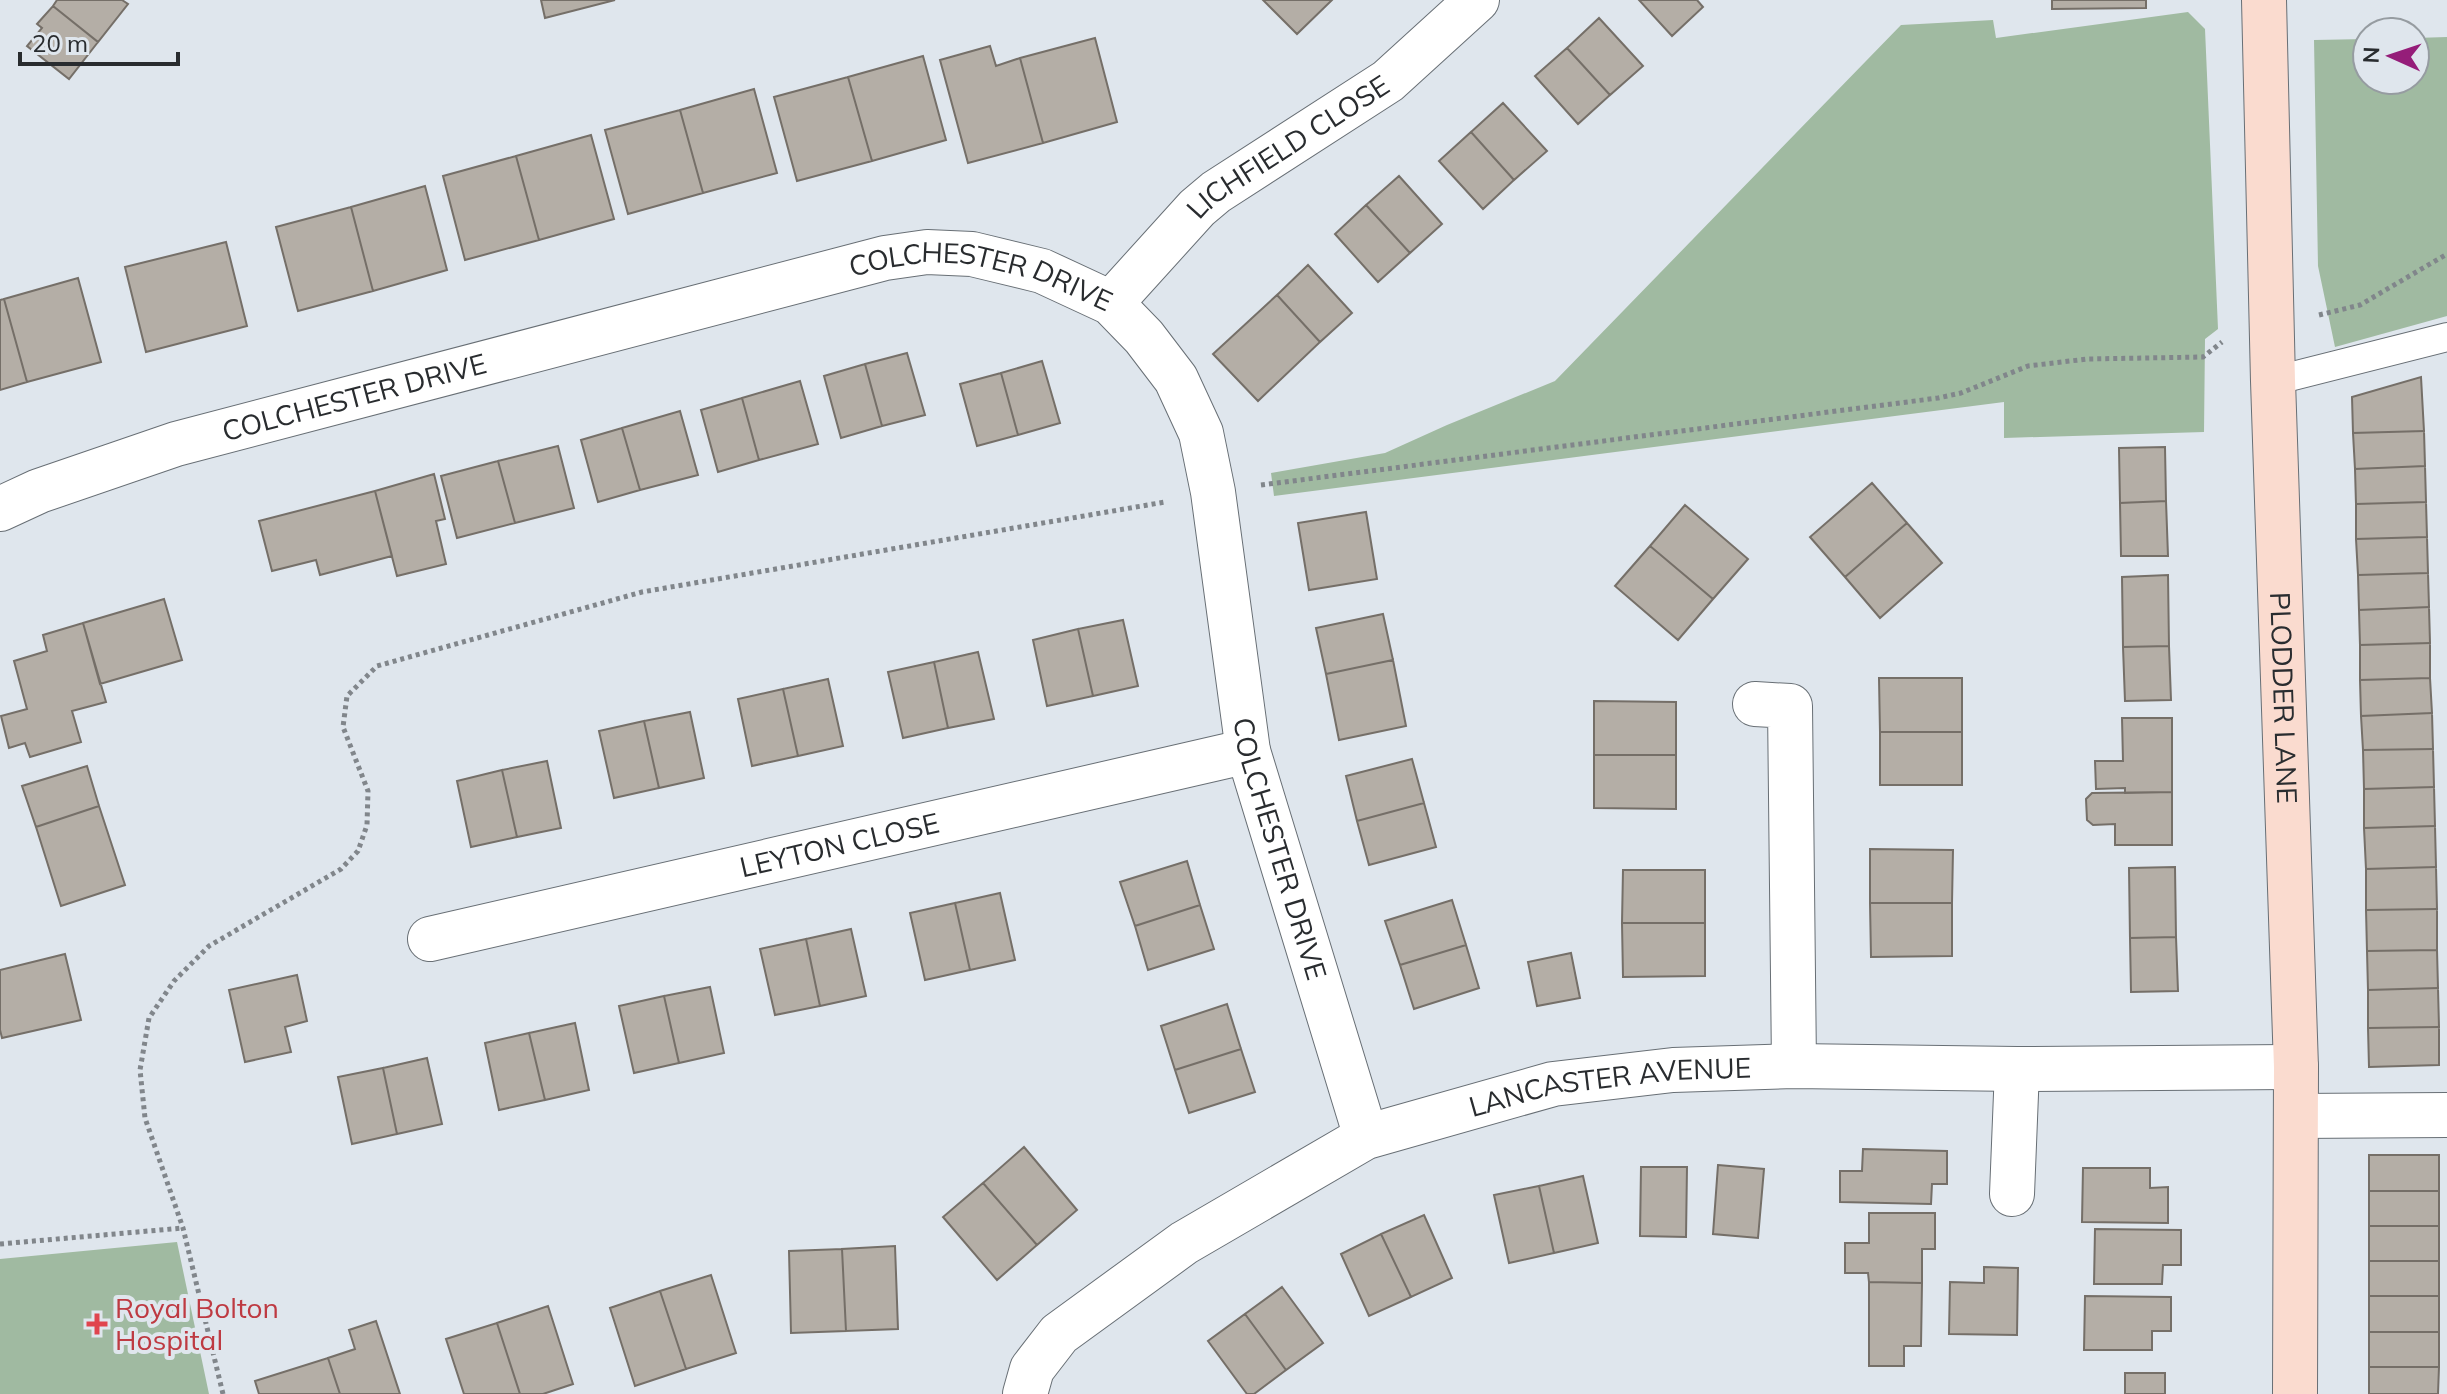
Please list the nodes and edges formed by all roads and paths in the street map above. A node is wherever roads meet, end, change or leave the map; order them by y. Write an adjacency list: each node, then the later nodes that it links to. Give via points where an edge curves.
1 (1477, 0): 4 (street, LICHFIELD CLOSE, via 1388,81 1216,192)
2 (2264, 0): 8 (main road, PLODDER LANE)
3 (2447, 254): 5 (path, via 2360,305)
4 (1111, 303): 9 (street, COLCHESTER DRIVE, via 1176,379 1201,433); 10 (street, COLCHESTER DRIVE, via 1042,271 972,254 927,252 885,258 176,444)
5 (2310, 318)
6 (2228, 337): 9 (path, via 2203,357 2028,366 1938,398)
7 (2447, 337): 8 (lane)
8 (2273, 381): 15 (main road, PLODDER LANE)
9 (1213, 492): 12 (street, COLCHESTER DRIVE); 21 (path, via 642,592 377,666 347,696 343,727 368,791 367,825 358,851 341,869 209,946 174,981 149,1018 140,1070 145,1118)
10 (0, 509)
11 (1755, 704): 14 (street, via 1790,706)
12 (1248, 751): 13 (street, LEYTON CLOSE); 19 (street, COLCHESTER DRIVE)
13 (430, 939)
14 (1794, 1066): 16 (street, LANCASTER AVENUE); 19 (street, LANCASTER AVENUE, via 1673,1070 1553,1084)
15 (2296, 1067): 16 (street, LANCASTER AVENUE); 18 (main road, PLODDER LANE)
16 (2017, 1069): 20 (street)
17 (2447, 1115): 18 (street)
18 (2296, 1116): 25 (main road, PLODDER LANE)
19 (1366, 1137): 24 (street, LANCASTER AVENUE, via 1184,1243 1059,1334 1032,1369)
20 (2012, 1194)
21 (183, 1228): 22 (path); 23 (path)
22 (0, 1244)
23 (223, 1394)
24 (1025, 1394)
25 (2295, 1394)

